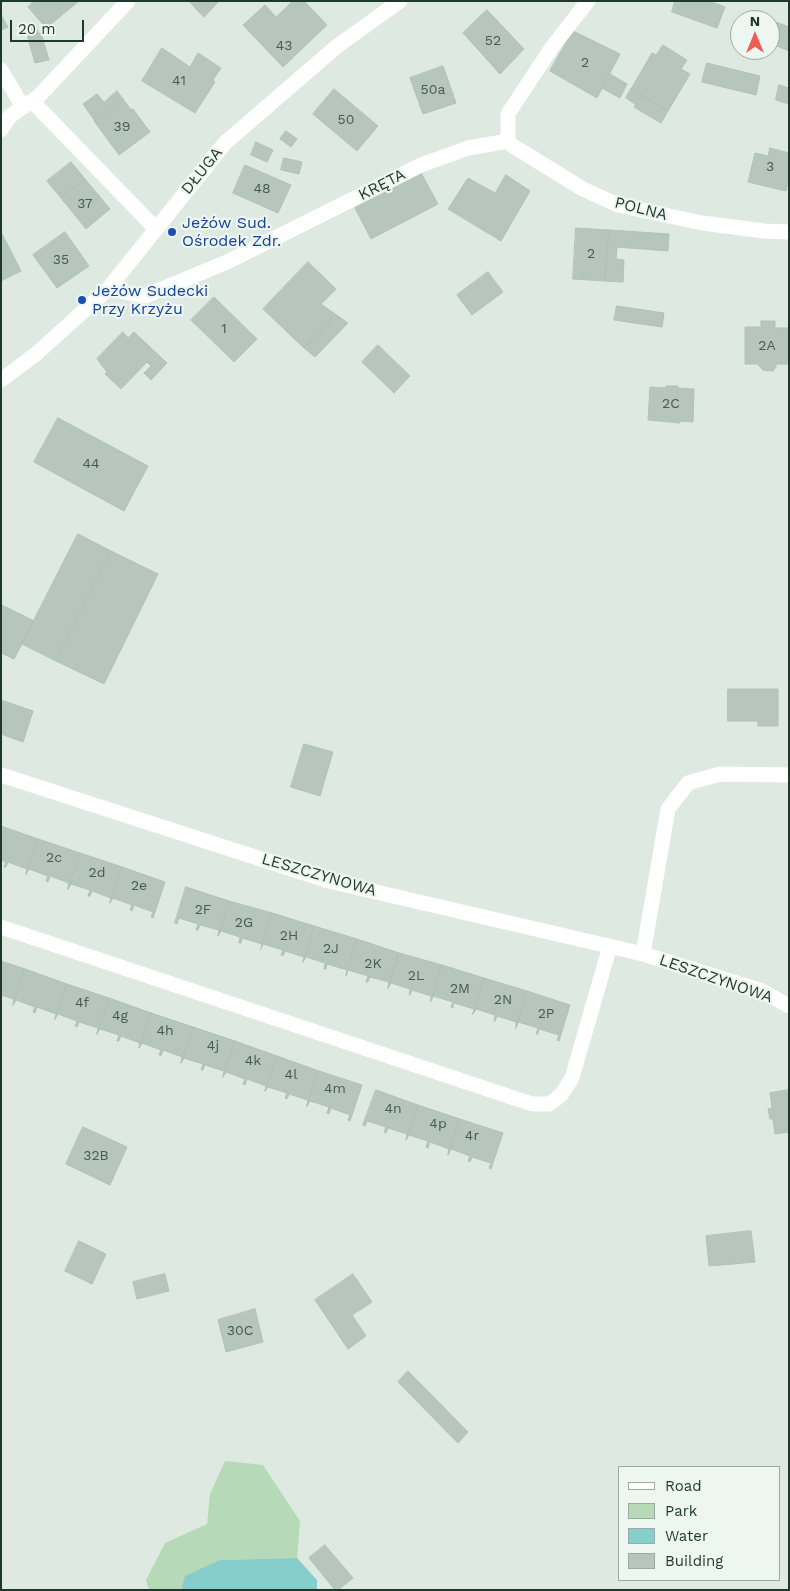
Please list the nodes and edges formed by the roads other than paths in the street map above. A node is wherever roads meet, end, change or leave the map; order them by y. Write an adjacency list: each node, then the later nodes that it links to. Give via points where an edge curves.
1 (128, 1): 5 (street)
2 (400, 1): 8 (street, DŁUGA, via 336,47 225,143)
3 (588, 1): 7 (street, via 552,47 508,114)
4 (1, 70): 5 (street)
5 (28, 104): 6 (street, via 10,116); 8 (street, via 75,144)
6 (1, 130)
7 (508, 142): 9 (street, POLNA, via 583,189 618,204 702,223); 10 (street, KRĘTA, via 468,148 421,165 227,262 145,296)
8 (156, 229): 10 (street, DŁUGA)
9 (789, 232)
10 (108, 289): 11 (street, DŁUGA, via 36,354)
11 (1, 380)
12 (1, 775): 15 (street, LESZCZYNOWA, via 329,881)
13 (789, 775): 16 (street, LESZCZYNOWA, via 720,774 688,783 668,809)
14 (1, 927): 15 (street, via 532,1104 549,1104 561,1095 572,1078)
15 (610, 946): 16 (street, LESZCZYNOWA)
16 (643, 954): 17 (street, LESZCZYNOWA, via 762,992)
17 (789, 1006)

